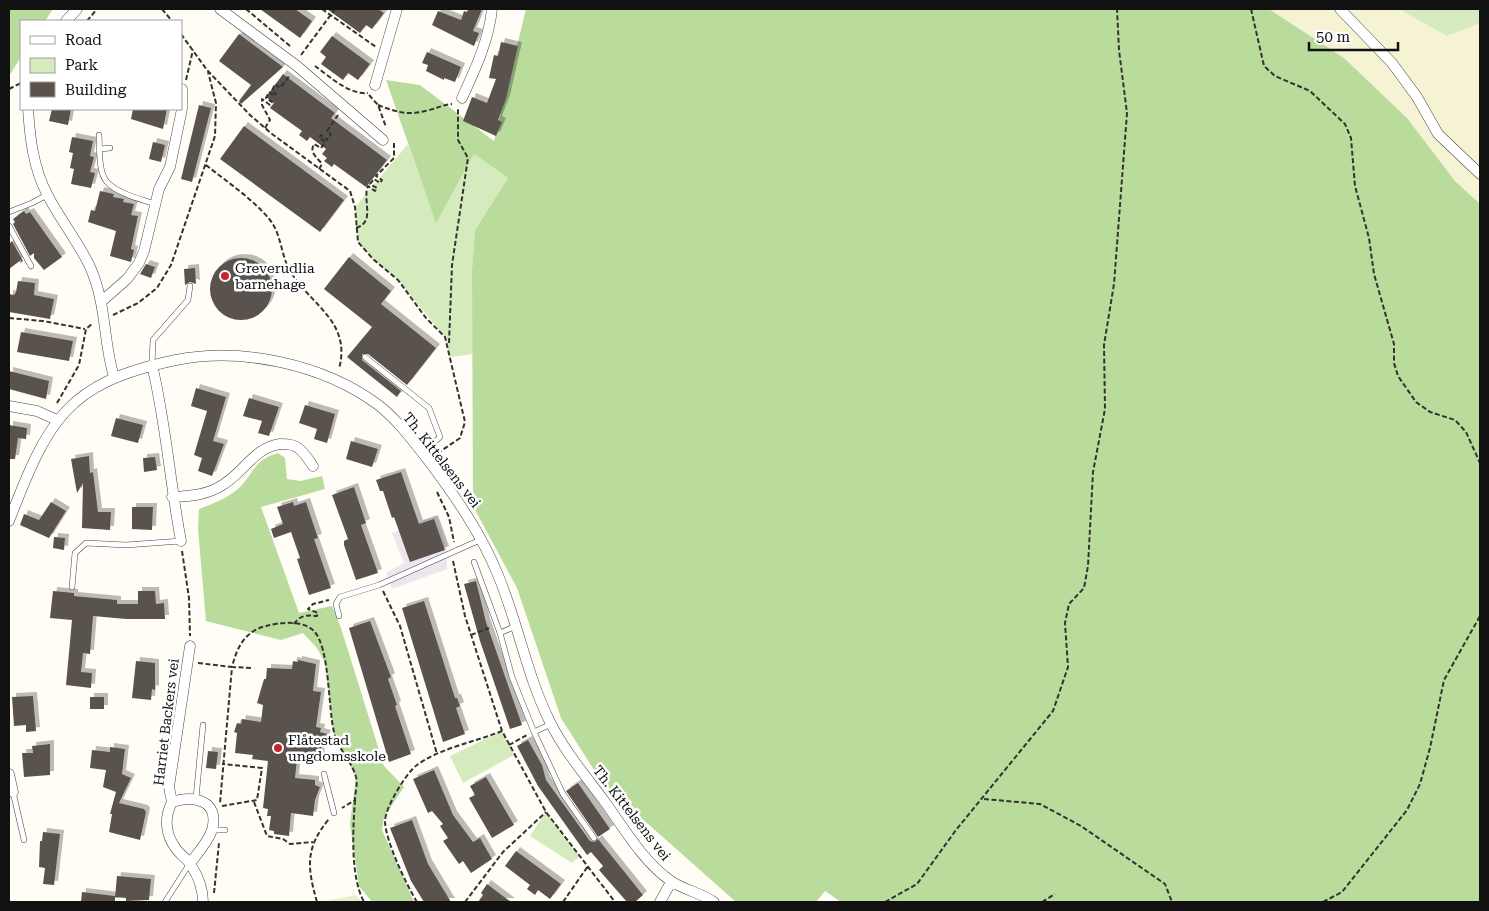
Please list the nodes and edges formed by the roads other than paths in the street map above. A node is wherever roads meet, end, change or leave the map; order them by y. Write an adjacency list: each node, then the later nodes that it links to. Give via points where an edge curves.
1 (76, 9): 6 (street)
2 (220, 9): 14 (street)
3 (397, 9): 7 (street)
4 (492, 9): 9 (street, via 478,65)
5 (1340, 9): 17 (street, via 1392,63 1438,134)
6 (67, 20)
7 (375, 85)
8 (182, 89): 10 (street)
9 (462, 98)
10 (182, 109)
11 (28, 110): 18 (street, via 34,161)
12 (182, 110): 19 (street, via 170,167)
13 (99, 136): 16 (lane)
14 (388, 139)
15 (110, 148): 16 (lane)
16 (100, 149): 19 (lane, via 101,167 107,182)
17 (1480, 174)
18 (47, 195): 20 (lane); 24 (street, via 88,263)
19 (155, 204): 24 (street, via 139,263 127,279)
20 (9, 212)
21 (9, 226): 22 (lane)
22 (31, 266)
23 (190, 286): 26 (lane, via 188,300 153,340)
24 (102, 300): 27 (street)
25 (365, 356): 30 (lane, via 429,408 440,437)
26 (152, 366): 27 (street, Th. Kittelsens vei); 30 (street, Th. Kittelsens vei, via 195,357 246,356 306,370 336,381 377,405); 32 (street, via 160,400)
27 (114, 377): 29 (street, Th. Kittelsens vei, via 94,386)
28 (9, 406): 29 (street)
29 (53, 418): 33 (street, Th. Kittelsens vei)
30 (425, 456): 34 (street, Th. Kittelsens vei, via 468,515)
31 (313, 466): 32 (street, via 298,447 285,444 270,446 211,492)
32 (172, 497): 35 (street)
33 (9, 521)
34 (480, 540): 38 (lane, via 379,585 338,598); 39 (street, Th. Kittelsens vei, via 497,572)
35 (181, 541): 37 (lane, via 86,544 75,553)
36 (474, 562): 40 (lane)
37 (72, 587)
38 (339, 616)
39 (516, 626): 40 (lane); 42 (street, Th. Kittelsens vei)
40 (500, 633): 44 (lane, via 512,677)
41 (190, 646): 49 (street, Harriet Backers vei, via 170,786)
42 (551, 724): 44 (lane); 54 (street, Th. Kittelsens vei, via 646,857)
43 (203, 725): 48 (lane)
44 (534, 732): 51 (lane, via 564,794)
45 (9, 774): 47 (street)
46 (324, 774): 50 (lane)
47 (13, 792): 52 (lane)
48 (196, 798): 49 (street, Harriet Backers vei); 53 (street, via 208,805 219,830)
49 (172, 802): 53 (street, Harriet Backers vei, via 166,824 170,840)
50 (334, 813)
51 (594, 838)
52 (24, 840)
53 (190, 863): 55 (lane); 56 (street, Harriet Backers vei, via 203,892)
54 (672, 882): 57 (street); 58 (street, Th. Kittelsens vei)
55 (165, 902)
56 (203, 902)
57 (660, 902)
58 (714, 902)

